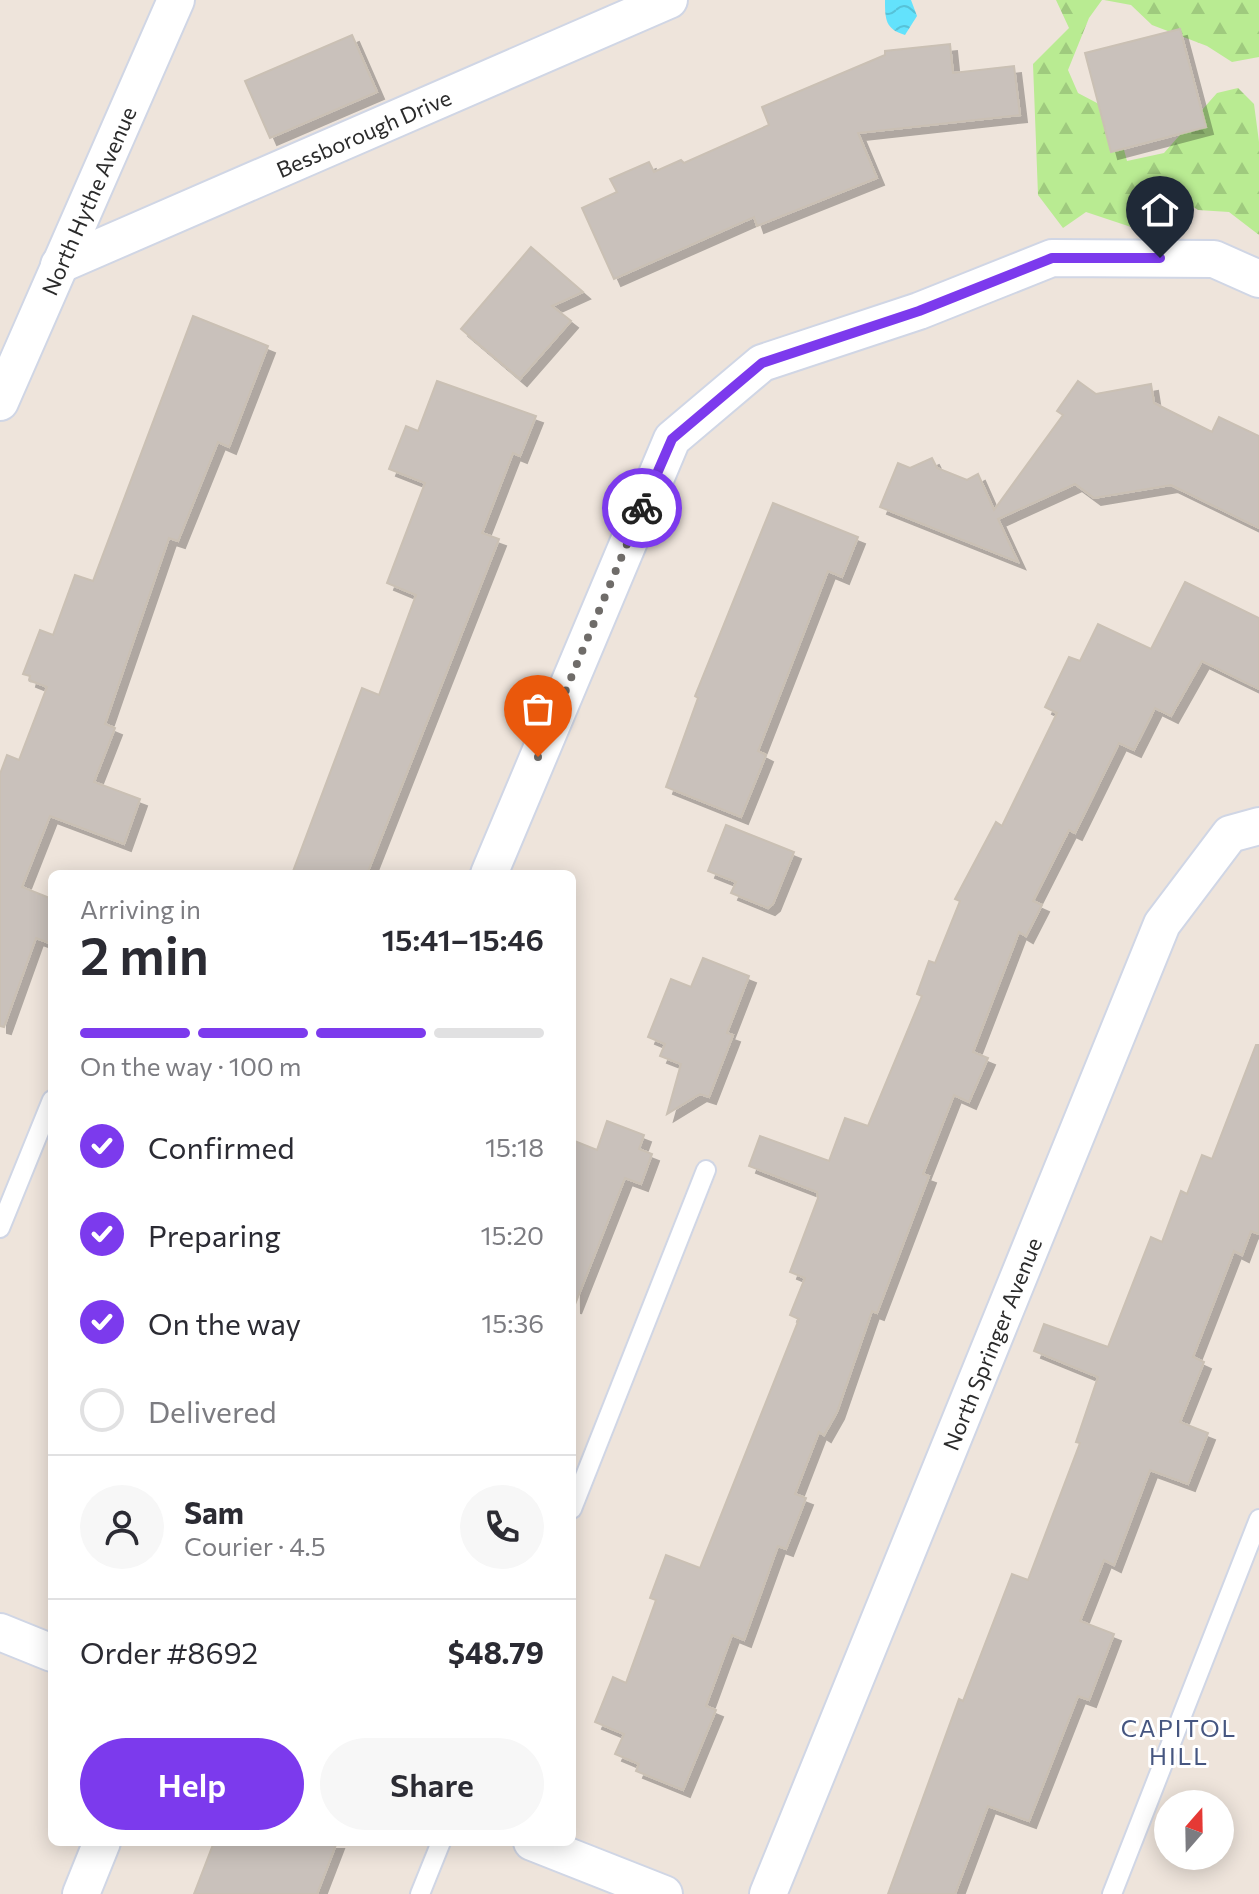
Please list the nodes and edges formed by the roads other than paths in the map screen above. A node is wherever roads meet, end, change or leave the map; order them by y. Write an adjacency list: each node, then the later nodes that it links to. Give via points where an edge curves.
1 (176, 0): 3 (street, North Hythe Avenue)
2 (669, 0): 3 (street, Bessborough Drive)
3 (59, 265): 5 (street, North Hythe Avenue)
4 (1259, 279): 7 (street, via 1214,259 1052,258 919,311 762,363 672,439)
5 (0, 402)
6 (1259, 826): 21 (street, North Springer Avenue, via 1230,834 1162,924)
7 (491, 870)
8 (48, 1110): 10 (lane)
9 (706, 1170): 11 (lane)
10 (0, 1228)
11 (576, 1499)
12 (1259, 1519): 22 (lane)
13 (0, 1632): 14 (street)
14 (48, 1651)
15 (100, 1846): 18 (street)
16 (439, 1846): 19 (lane)
17 (542, 1846): 20 (street)
18 (81, 1894)
19 (420, 1894)
20 (664, 1894)
21 (768, 1894)
22 (1112, 1894)

